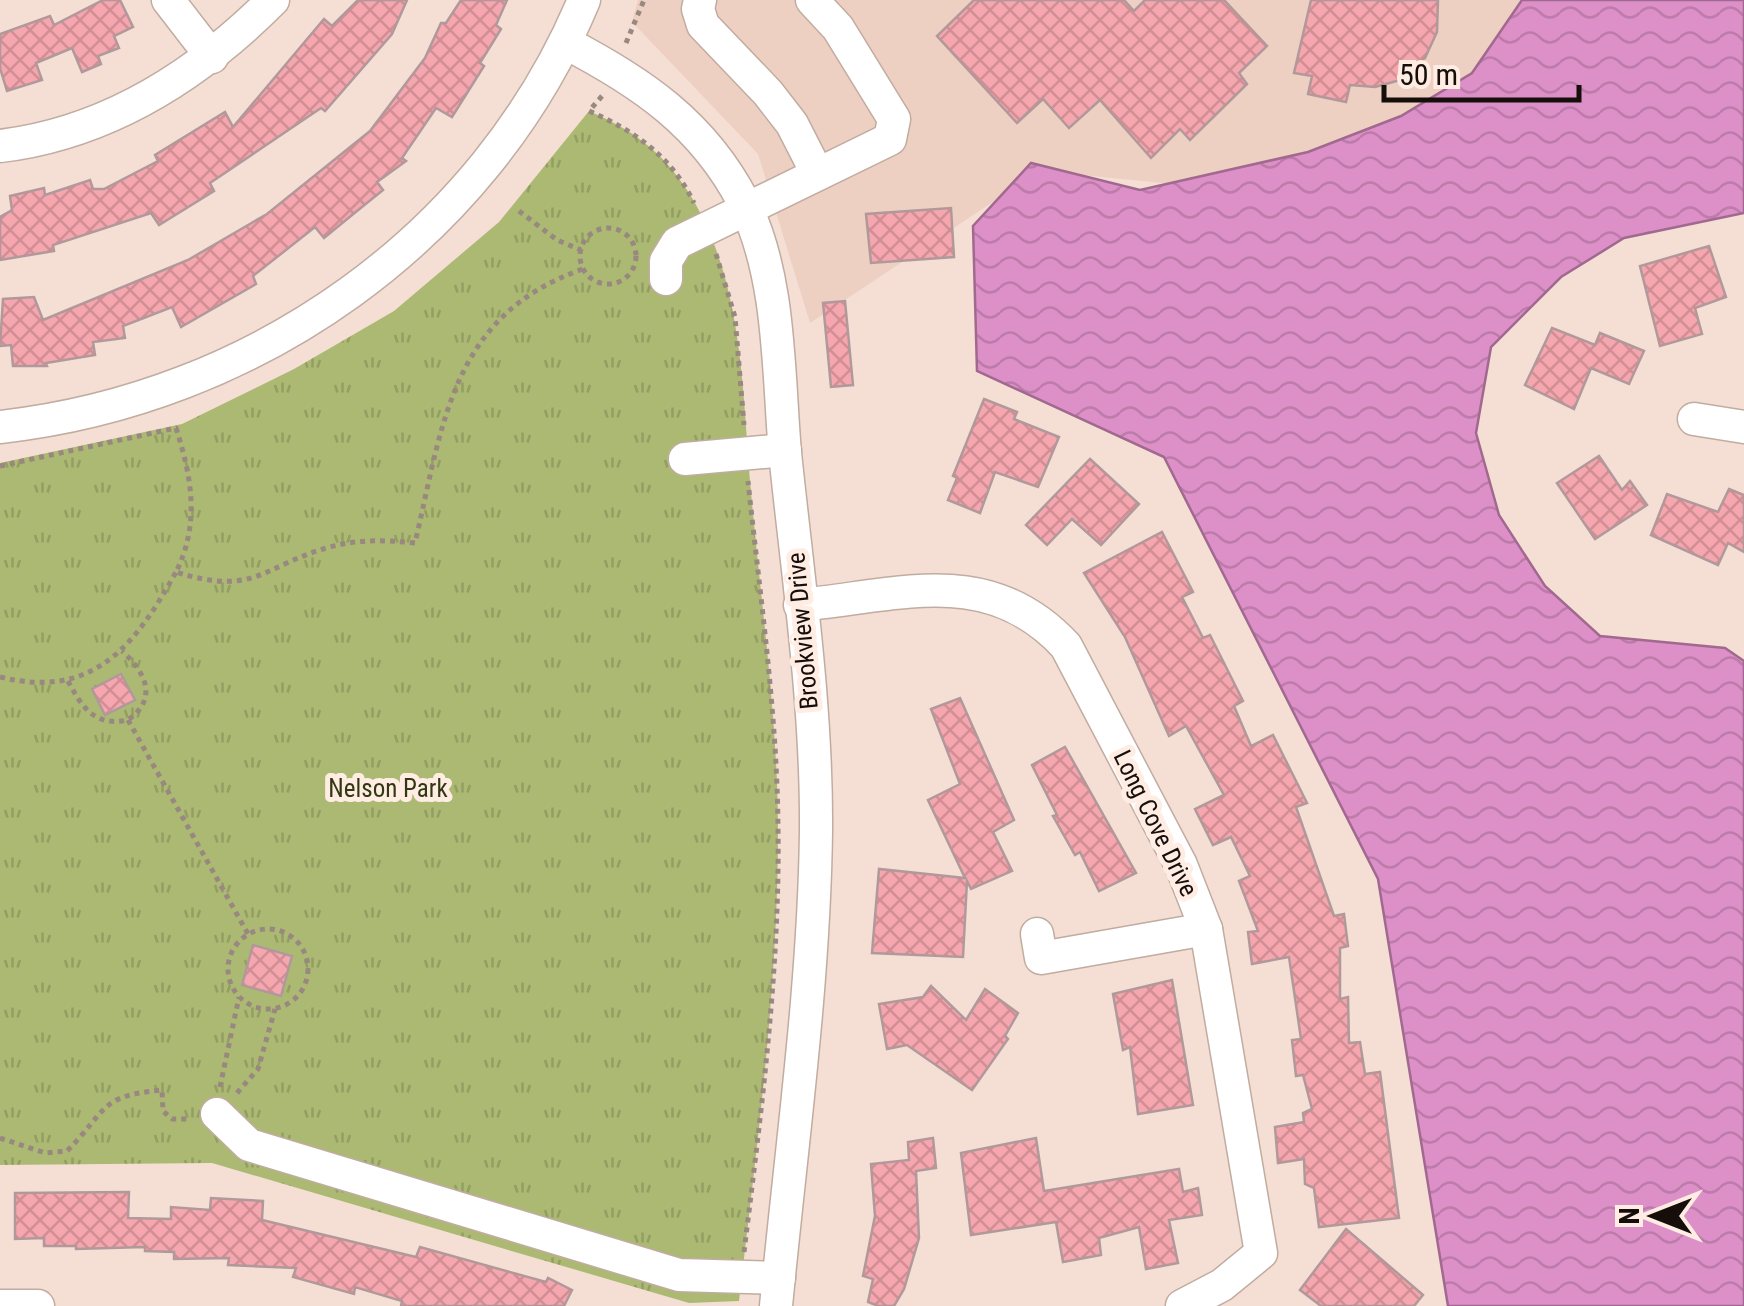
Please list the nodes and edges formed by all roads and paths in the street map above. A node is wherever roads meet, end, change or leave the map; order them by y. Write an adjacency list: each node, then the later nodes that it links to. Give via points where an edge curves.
1 (168, 0): 8 (street)
2 (273, 0): 8 (street)
3 (584, 0): 7 (street)
4 (644, 0): 9 (path, via 622,51)
5 (700, 0): 11 (street, via 704,25 768,92)
6 (812, 0): 11 (street, via 838,28 895,129 890,139)
7 (566, 43): 9 (street, Brookview Drive); 19 (street, via 483,170 437,220 348,296 294,332 174,388 108,408)
8 (212, 57): 10 (street, via 124,111)
9 (622, 72): 12 (street, Brookview Drive, via 693,129); 14 (path, via 589,112 660,153)
10 (0, 146)
11 (817, 173): 12 (street)
12 (747, 210): 14 (street); 21 (street, Brookview Drive, via 769,284)
13 (518, 212): 15 (path)
14 (706, 229): 17 (street, via 678,244 666,261); 22 (path, via 735,317)
15 (580, 250): 16 (path); 16 (path, via 590,234 607,228 624,234 635,249 629,275 613,284 596,281)
16 (583, 268): 25 (path, via 508,309 476,345 455,382 415,544 360,540 325,548 256,580 229,583)
17 (666, 279)
18 (1694, 420): 20 (street)
19 (0, 426)
20 (1744, 427)
21 (785, 450): 22 (street); 26 (street, Brookview Drive)
22 (746, 453): 23 (street); 38 (path, via 778,830 772,975)
23 (685, 458)
24 (0, 466): 25 (path, via 176,428 191,483 192,517)
25 (176, 572): 27 (path)
26 (800, 605): 31 (street, Long Cove Drive, via 964,590 1006,600 1044,622 1066,646 1181,865); 39 (street, Brookview Drive, via 812,737 814,908)
27 (122, 650): 29 (path); 30 (path, via 148,685 146,700)
28 (0, 677): 29 (path)
29 (68, 680): 30 (path, via 92,716)
30 (128, 720): 32 (path)
31 (1206, 930): 33 (street, via 1041,958); 42 (street, Long Cove Drive, via 1261,1253)
32 (248, 934): 34 (path, via 228,964); 35 (path, via 285,932 303,950 304,986)
33 (1037, 934)
34 (239, 997): 35 (path); 36 (path)
35 (275, 1009): 36 (path, via 258,1069)
36 (217, 1114): 37 (path, via 172,1120 163,1111 162,1090 150,1091 112,1098 68,1152 45,1154); 38 (street, via 249,1145 679,1275)
37 (0, 1138)
38 (741, 1278): 39 (street)
39 (778, 1292)
40 (0, 1306): 41 (street)
41 (38, 1306)
42 (1182, 1306)

